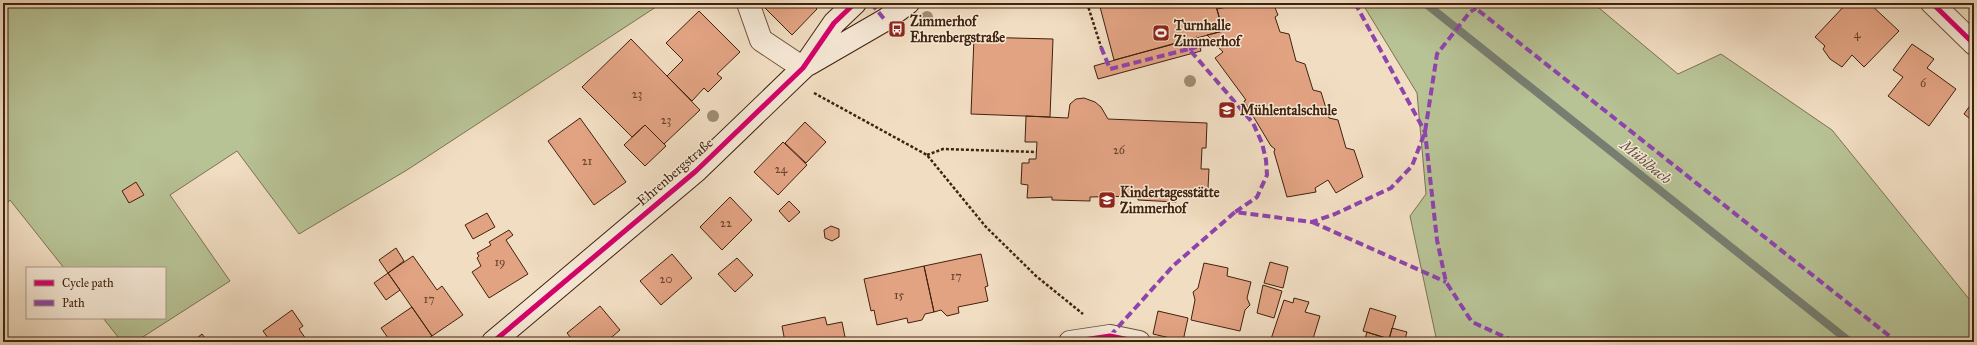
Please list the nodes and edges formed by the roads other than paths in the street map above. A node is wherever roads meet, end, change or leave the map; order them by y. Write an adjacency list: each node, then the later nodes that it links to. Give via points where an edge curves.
1 (748, 3): 6 (street, via 761,40)
2 (855, 3): 6 (street, Ehrenbergstraße, via 834,23)
3 (908, 3): 6 (street, Ehrenbergstraße, via 885,20)
4 (1932, 3): 5 (street)
5 (1974, 44)
6 (796, 74): 8 (street, Ehrenbergstraße, via 696,171)
7 (1110, 339): 9 (street); 10 (street)
8 (493, 342)
9 (1070, 342)
10 (1139, 342)

